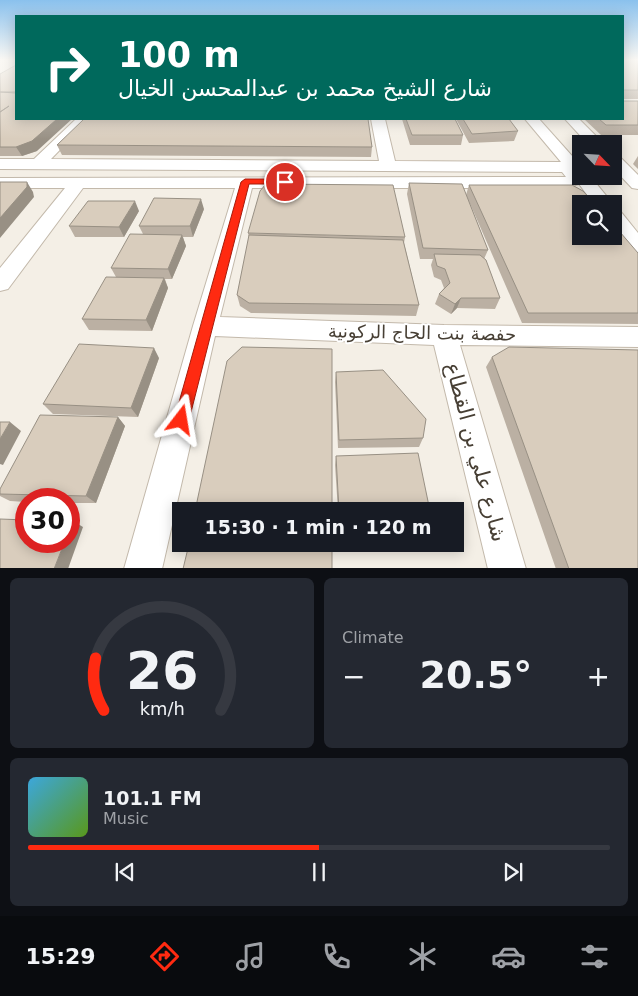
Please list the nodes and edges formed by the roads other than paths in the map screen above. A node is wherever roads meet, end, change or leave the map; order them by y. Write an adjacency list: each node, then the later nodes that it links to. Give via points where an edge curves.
1 (82, 120): 7 (street)
2 (378, 120): 8 (street)
3 (533, 120): 9 (street)
4 (573, 120): 5 (street)
5 (588, 135)
6 (0, 164): 7 (street)
7 (38, 164): 8 (street)
8 (388, 165): 11 (street, via 561,167 575,177 564,183)
9 (572, 166)
10 (622, 168): 14 (street)
11 (245, 182): 13 (street); 20 (street)
12 (0, 183): 13 (street)
13 (78, 183): 19 (street)
14 (638, 184)
15 (588, 185): 16 (street)
16 (597, 195)
17 (622, 226): 18 (street)
18 (638, 246)
19 (0, 282)
20 (205, 326): 21 (street, حفصة بنت الحاج الركونية); 23 (street)
21 (444, 335): 22 (street, حفصة بنت الحاج الركونية); 24 (street, شارع علي بن القطاع)
22 (638, 337)
23 (143, 568)
24 (508, 568)

